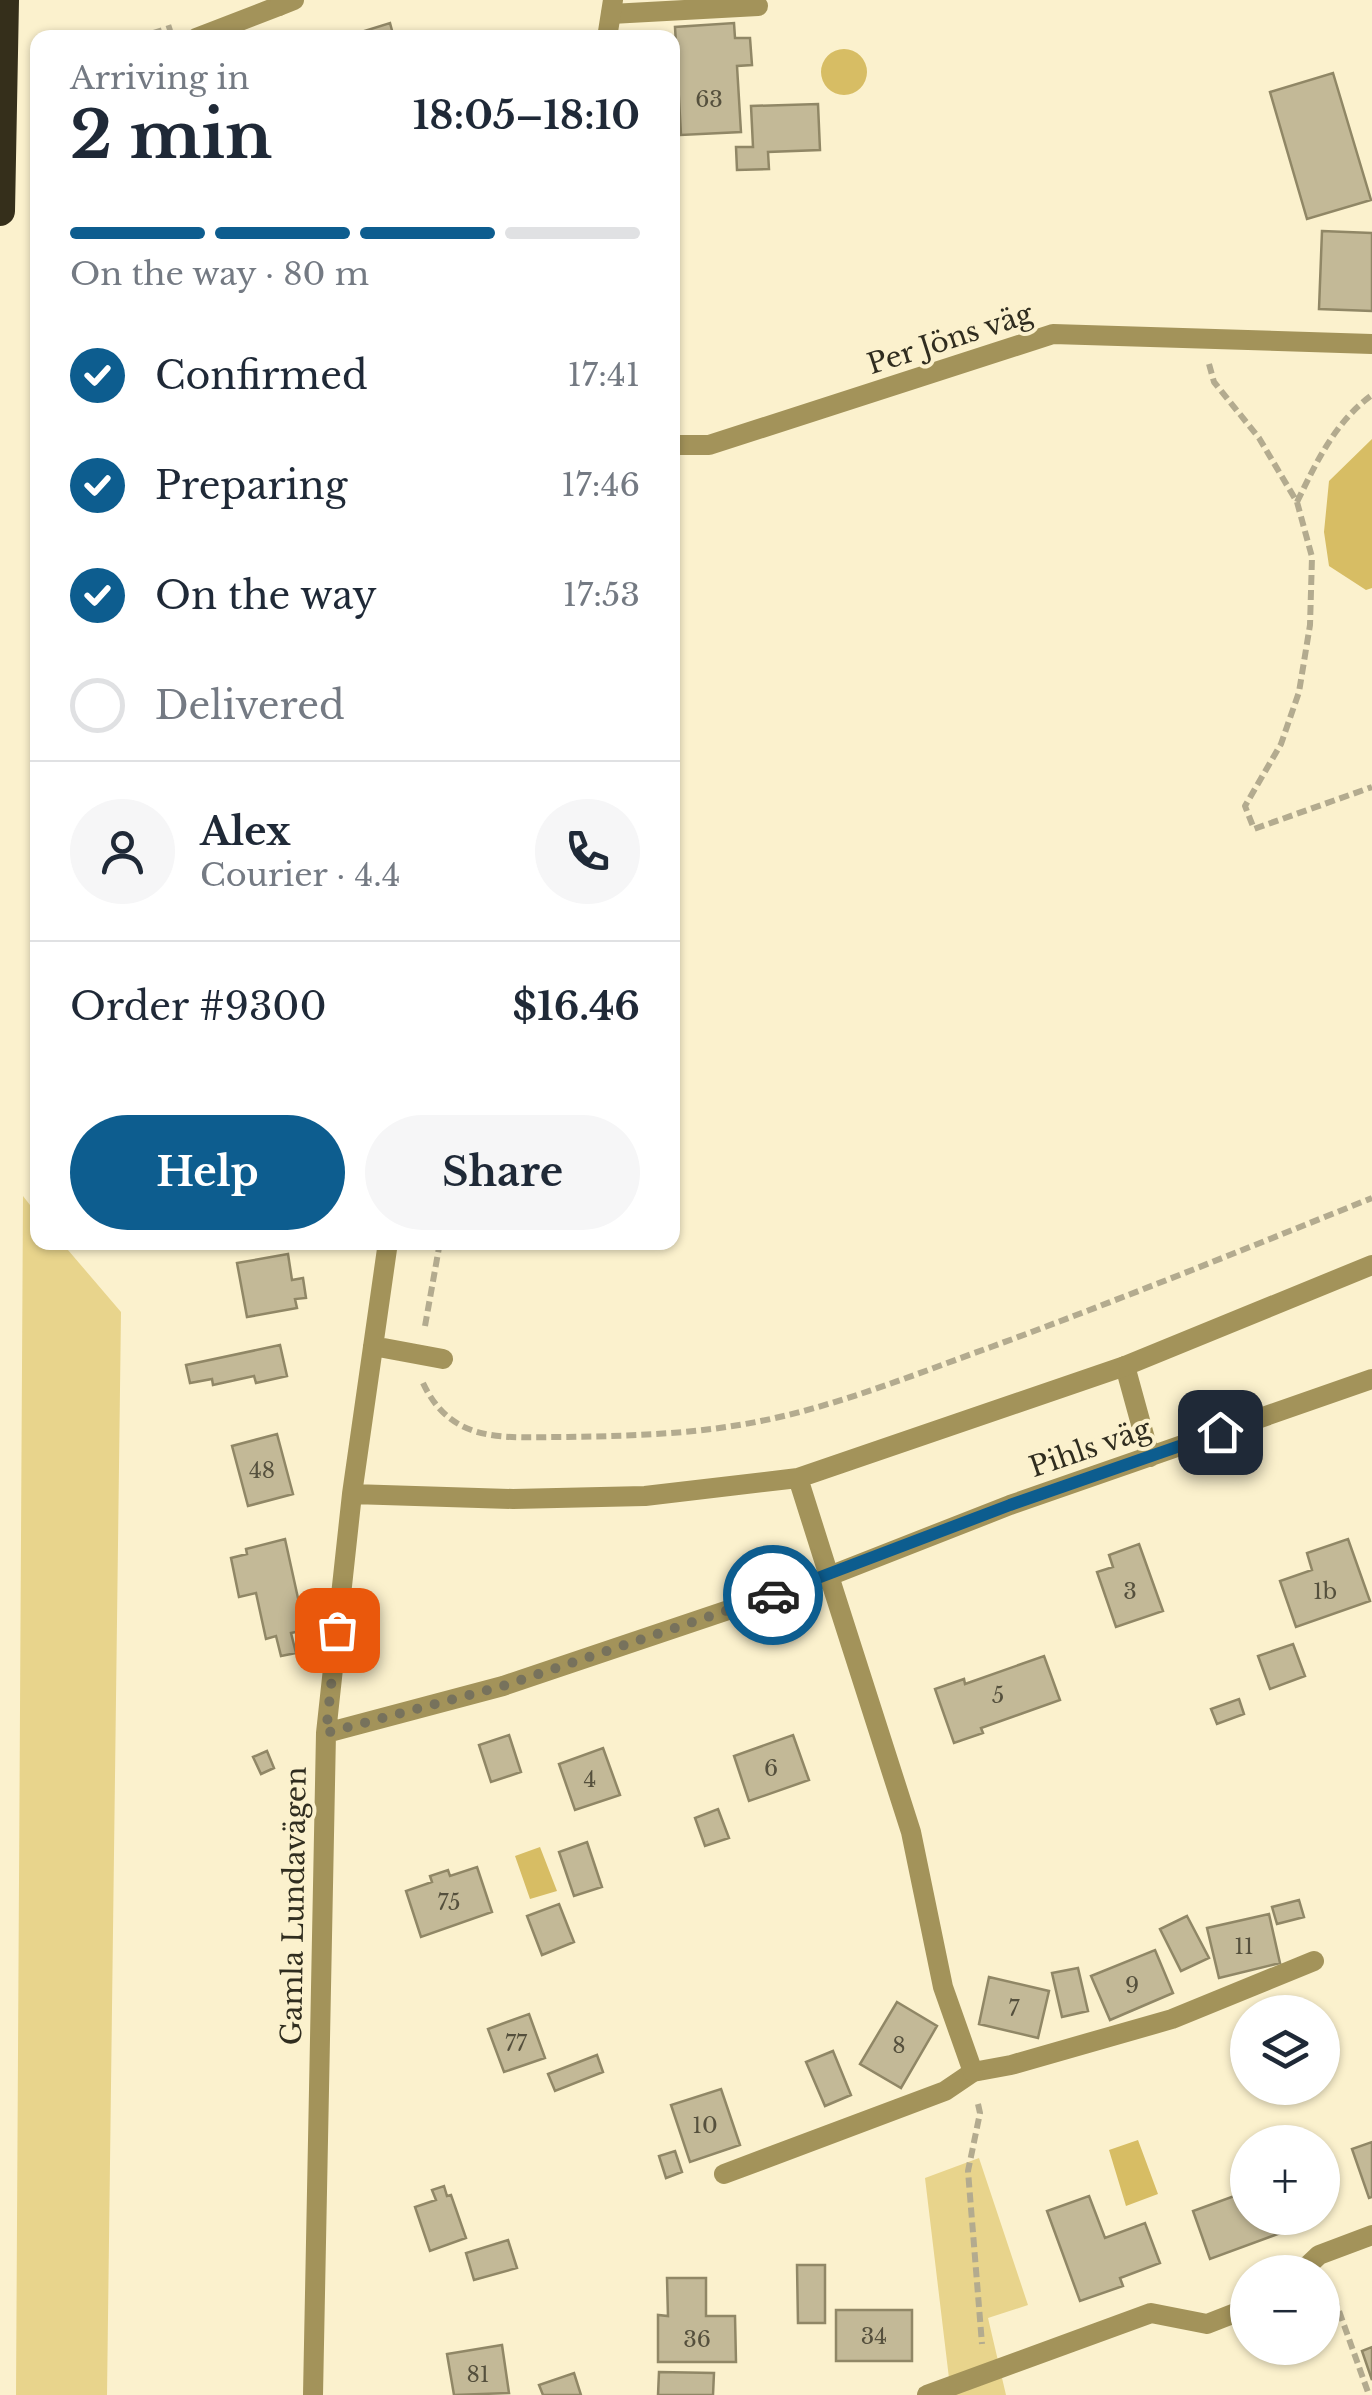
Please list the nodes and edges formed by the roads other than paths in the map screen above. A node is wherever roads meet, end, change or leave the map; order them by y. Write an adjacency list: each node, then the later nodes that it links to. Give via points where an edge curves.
1 (4, 0): 6 (highway)
2 (287, 3): 5 (street)
3 (758, 6): 4 (street)
4 (612, 7)
5 (217, 30)
6 (0, 211)
7 (1372, 344): 8 (street, Per Jöns väg, via 1053,334 709,444)
8 (680, 445)
9 (387, 1250): 11 (street, Gamla Lundavägen)
10 (1372, 1265): 13 (street)
11 (373, 1346): 12 (street); 17 (street, Gamla Lundavägen)
12 (444, 1358)
13 (1125, 1366): 15 (street); 16 (street)
14 (1372, 1379): 15 (street, Pihls väg)
15 (1150, 1456): 18 (street, Pihls väg)
16 (798, 1478): 17 (street, via 644,1496); 18 (street)
17 (352, 1494): 19 (street, Gamla Lundavägen)
18 (829, 1576): 19 (street, Pihls väg, via 503,1686); 21 (street, via 911,1832 943,1987)
19 (326, 1733): 26 (street, Gamla Lundavägen)
20 (1314, 1960): 21 (street, via 1172,2019)
21 (973, 2072): 22 (street, via 945,2090)
22 (724, 2174)
23 (1372, 2236): 24 (street)
24 (1318, 2255)
25 (1230, 2315): 27 (street, via 1207,2324 1151,2313)
26 (314, 2395)
27 (927, 2395)

